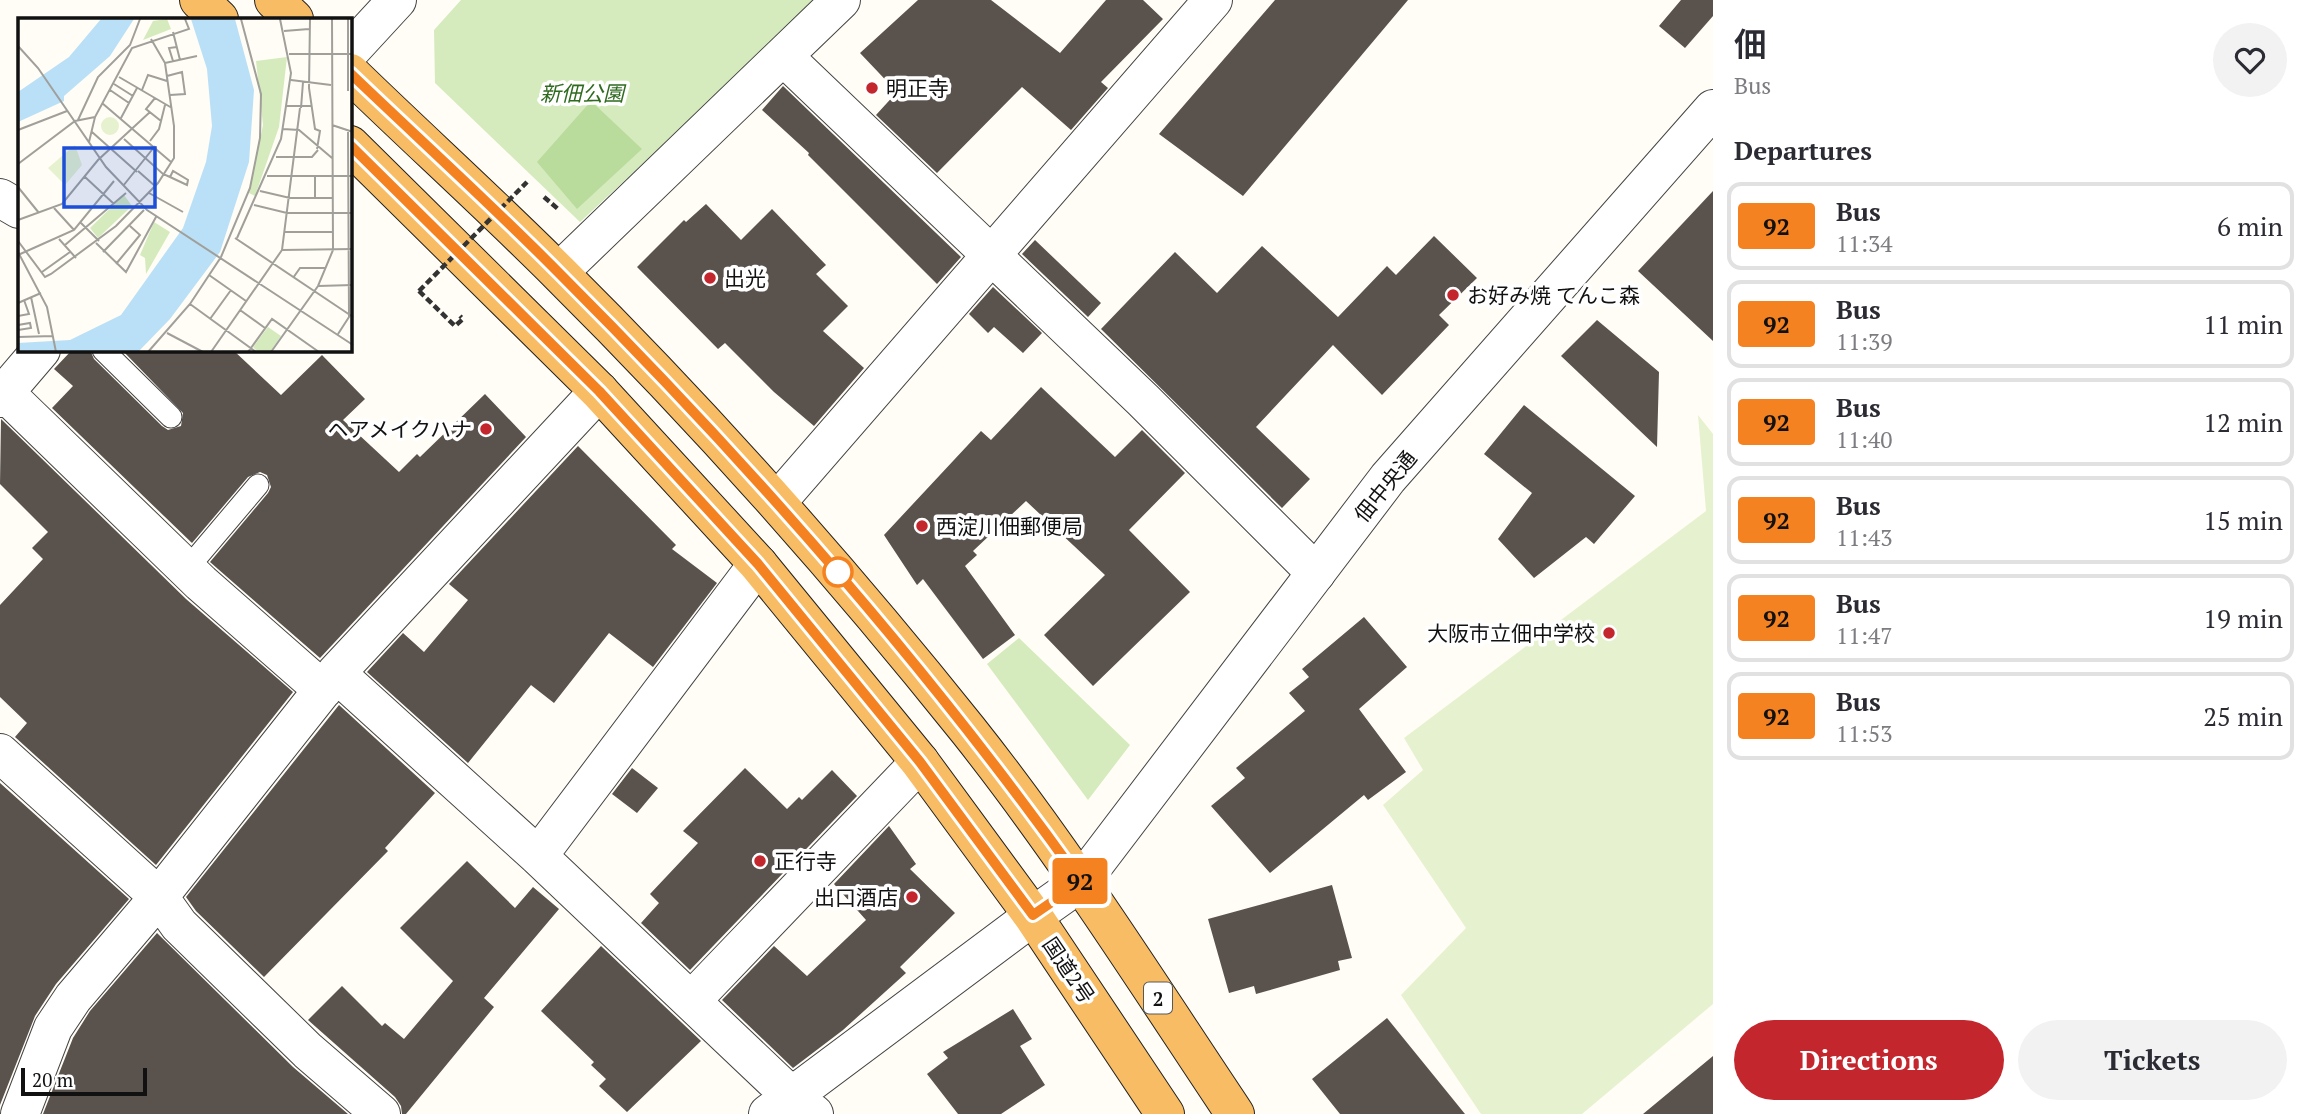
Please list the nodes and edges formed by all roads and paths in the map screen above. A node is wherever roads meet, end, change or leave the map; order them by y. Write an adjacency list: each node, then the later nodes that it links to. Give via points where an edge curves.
1 (199, 0): 6 (highway)
2 (274, 0): 7 (highway)
3 (397, 0): 8 (street)
4 (841, 0): 9 (street)
5 (1213, 0): 16 (street)
6 (218, 18)
7 (293, 18)
8 (352, 49)
9 (783, 56): 16 (street); 17 (street)
10 (352, 75): 17 (highway, 2)
11 (1713, 109): 28 (street, 佃中央通, via 1388,478)
12 (352, 147): 21 (highway, 国道2号)
13 (527, 182): 18 (path, bridge, via 419,290 455,326 463,319)
14 (0, 198): 15 (street)
15 (18, 208)
16 (992, 256): 25 (street); 28 (street)
17 (559, 272): 25 (highway, 2)
18 (456, 312)
19 (38, 352): 22 (street)
20 (105, 352): 23 (lane)
21 (599, 391): 26 (highway, 国道2号); 29 (street)
22 (3, 396): 27 (street)
23 (171, 417)
24 (258, 485): 27 (lane)
25 (777, 502): 33 (highway, 2, via 968,731)
26 (758, 564): 31 (highway, 国道2号); 32 (street)
27 (187, 569): 29 (street)
28 (1316, 573): 33 (street, 佃中央通)
29 (329, 681): 32 (street); 34 (street)
30 (0, 752): 34 (street)
31 (920, 762): 35 (highway, 国道2号); 36 (street)
32 (538, 856): 36 (street)
33 (1081, 882): 35 (street, 佃中央通); 41 (highway, 2)
34 (159, 897): 38 (street, via 53,1028); 39 (street, via 179,925 308,1051)
35 (1033, 915): 37 (street, 佃中央通); 40 (highway, 国道2号)
36 (691, 1001): 37 (street)
37 (791, 1108)
38 (20, 1114)
39 (381, 1114)
40 (1166, 1114)
41 (1235, 1114)

